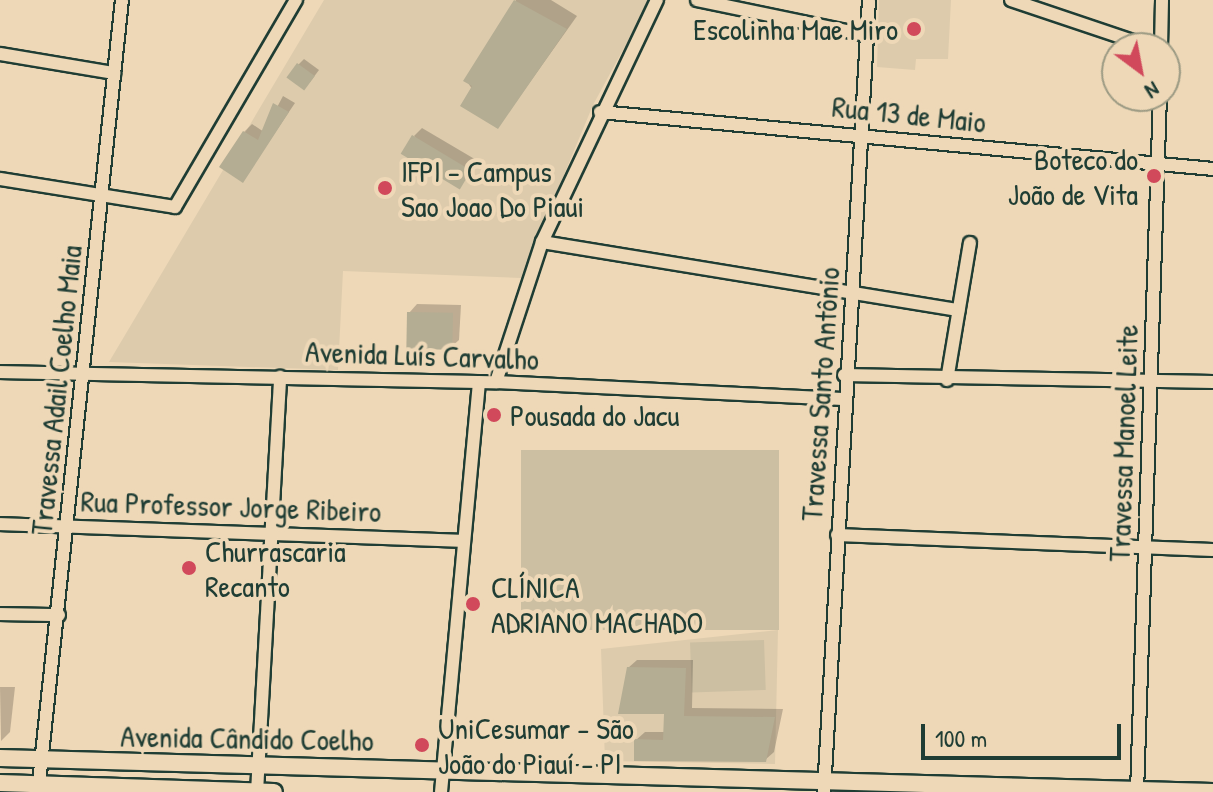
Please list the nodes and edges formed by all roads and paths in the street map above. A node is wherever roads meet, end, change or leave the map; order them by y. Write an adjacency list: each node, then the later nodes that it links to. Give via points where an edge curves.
1 (122, 0): 12 (street, Travessa Adail Coelho Maia)
2 (296, 0): 19 (street, via 175,207)
3 (657, 0): 13 (street)
4 (697, 0): 10 (street)
5 (869, 0): 10 (street, Travessa Santo Antônio)
6 (1011, 0): 8 (street)
7 (1162, 0): 9 (street)
8 (1106, 32)
9 (1161, 32)
10 (866, 35): 15 (street, Travessa Santo Antônio)
11 (0, 54): 12 (street)
12 (114, 73): 19 (street, Travessa Adail Coelho Maia)
13 (600, 112): 15 (street, Rua 13 de Maio); 20 (street)
14 (1160, 112): 16 (street, Travessa Manoel Leite)
15 (862, 135): 16 (street, Rua 13 de Maio); 22 (street, Travessa Santo Antônio)
16 (1158, 165): 17 (street, Rua 13 de Maio); 29 (street, Travessa Manoel Leite)
17 (1213, 169)
18 (0, 179): 19 (street)
19 (103, 195): 25 (street, Travessa Adail Coelho Maia)
20 (542, 242): 22 (street); 30 (street)
21 (970, 243): 23 (street)
22 (854, 292): 23 (street); 26 (street, Travessa Santo Antônio)
23 (958, 310): 28 (street)
24 (0, 372): 25 (street, Avenida Luís Carvalho)
25 (84, 373): 27 (street, Avenida Luís Carvalho); 35 (street, Travessa Adail Coelho Maia)
26 (844, 375): 28 (street); 33 (street, Travessa Santo Antônio)
27 (280, 377): 32 (street, Avenida Luís Carvalho); 36 (street)
28 (947, 380): 29 (street)
29 (1150, 380): 31 (street); 39 (street, Travessa Manoel Leite)
30 (496, 382): 32 (street, Avenida Luís Carvalho); 33 (street, Avenida Luís Carvalho)
31 (1213, 382)
32 (479, 383): 38 (street)
33 (843, 399): 37 (street, Travessa Santo Antônio)
34 (0, 524): 35 (street, Rua Professor Jorge Ribeiro)
35 (68, 526): 36 (street, Rua Professor Jorge Ribeiro); 42 (street, Travessa Adail Coelho Maia)
36 (271, 532): 38 (street, Rua Professor Jorge Ribeiro); 45 (street)
37 (837, 535): 39 (street); 48 (street, Travessa Santo Antônio)
38 (460, 541): 46 (street)
39 (1146, 549): 40 (street); 50 (street, Travessa Manoel Leite)
40 (1213, 550)
41 (0, 614): 42 (street)
42 (59, 615): 44 (street, Travessa Adail Coelho Maia)
43 (0, 758): 44 (main road, Avenida Cândido Coelho)
44 (43, 761): 45 (main road, Avenida Cândido Coelho); 49 (street, Travessa Adail Coelho Maia)
45 (260, 766): 46 (main road, Avenida Cândido Coelho); 51 (street)
46 (442, 771): 48 (main road, Avenida Cândido Coelho); 53 (street)
47 (0, 783): 49 (main road, Avenida Cândido Coelho)
48 (824, 787): 50 (main road, Avenida Cândido Coelho)
49 (38, 789): 51 (main road, Avenida Cândido Coelho)
50 (1137, 791): 54 (main road, Avenida Cândido Coelho)
51 (257, 792): 52 (main road, Avenida Cândido Coelho)
52 (274, 792)
53 (441, 792)
54 (1213, 792)

